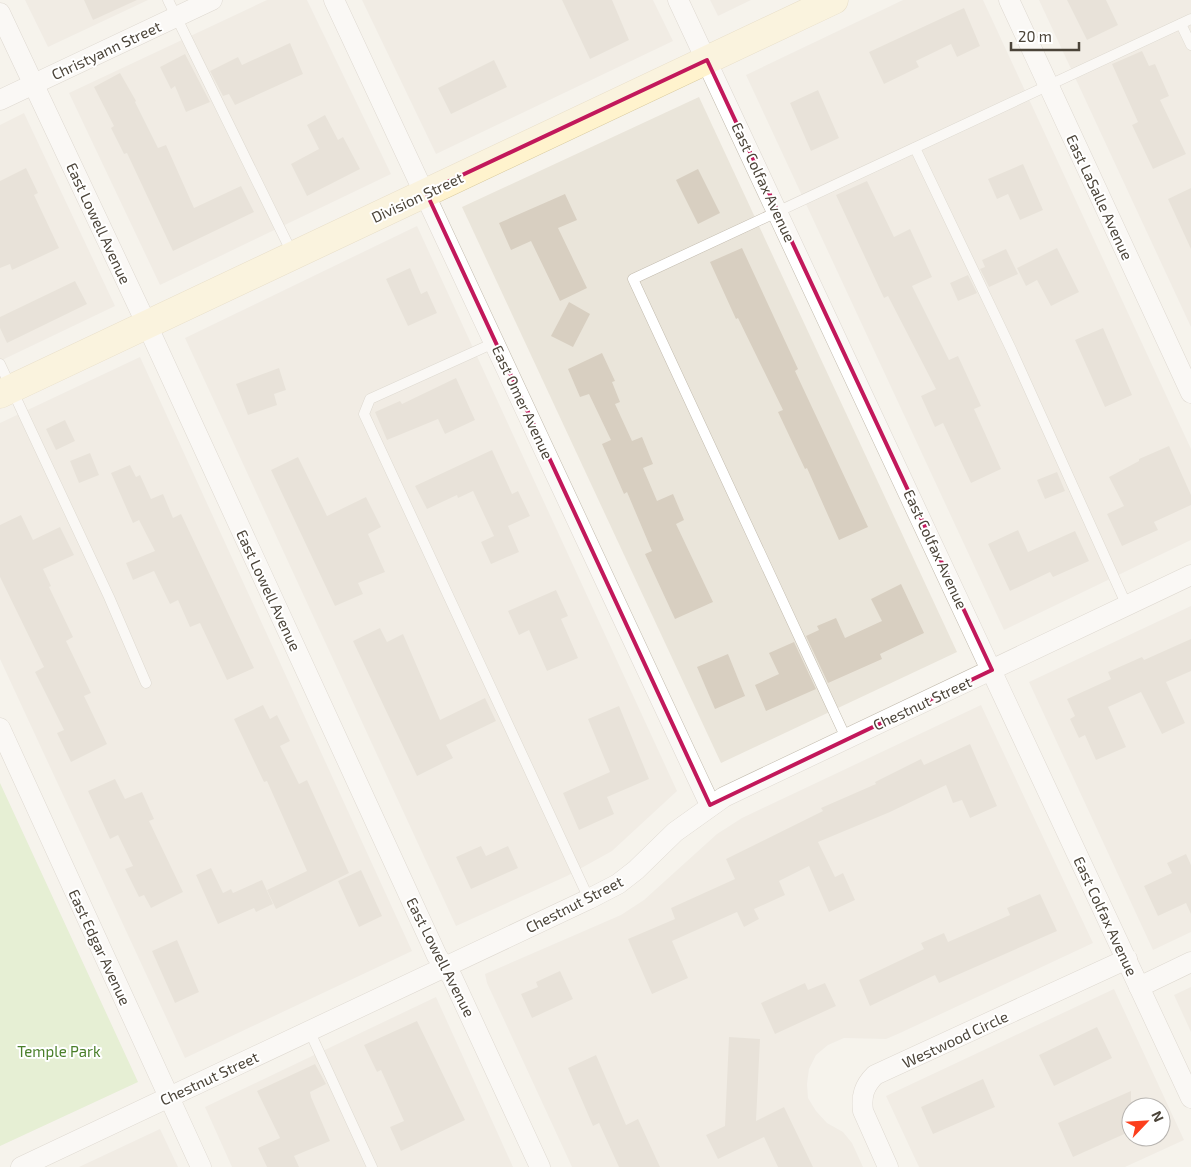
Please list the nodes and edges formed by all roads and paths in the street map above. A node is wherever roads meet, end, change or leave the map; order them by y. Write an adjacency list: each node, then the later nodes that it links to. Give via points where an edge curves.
1 (212, 0): 6 (street, Christyann Street)
2 (334, 0): 16 (street, East Omer Avenue)
3 (678, 0): 11 (street, East Colfax Avenue)
4 (834, 0): 11 (street, Division Street)
5 (1009, 0): 13 (street, East LaSalle Avenue)
6 (172, 8): 12 (street, Christyann Street); 18 (lane)
7 (0, 12): 12 (street, East Lowell Avenue)
8 (1191, 19): 9 (lane)
9 (1181, 24): 10 (lane); 13 (lane)
10 (1191, 45)
11 (707, 60): 16 (street, Division Street); 17 (street, East Colfax Avenue)
12 (34, 84): 14 (street, Christyann Street); 19 (street, East Lowell Avenue)
13 (1048, 85): 15 (lane); 23 (street, East LaSalle Avenue)
14 (0, 100)
15 (915, 148): 17 (lane); 25 (lane, via 1011,349)
16 (426, 192): 18 (street, Division Street); 20 (street, East Omer Avenue)
17 (778, 213): 26 (street, East Colfax Avenue); 29 (lane, via 634,279)
18 (294, 255): 19 (street, Division Street)
19 (147, 324): 22 (street, Division Street); 34 (street, East Lowell Avenue)
20 (496, 342): 30 (street, East Omer Avenue); 31 (lane, via 370,399 364,414)
21 (0, 364): 22 (lane)
22 (6, 391): 27 (lane, via 109,597)
23 (1191, 393)
24 (1191, 575): 25 (street, Chestnut Street)
25 (1126, 606): 26 (street, Chestnut Street)
26 (992, 670): 29 (street, Chestnut Street); 32 (street, East Colfax Avenue)
27 (146, 684)
28 (0, 728): 37 (street, East Edgar Avenue)
29 (846, 738): 30 (street, Chestnut Street)
30 (710, 805): 31 (street, Chestnut Street, via 618,884)
31 (589, 899): 34 (street, Chestnut Street)
32 (1127, 959): 35 (street, East Colfax Avenue); 43 (street, Westwood Circle, via 857,1086 863,1111)
33 (1191, 962): 35 (street)
34 (445, 967): 36 (street, Chestnut Street); 42 (street, East Lowell Avenue)
35 (1139, 987): 38 (street, East Colfax Avenue)
36 (309, 1030): 37 (street, Chestnut Street); 41 (lane)
37 (169, 1097): 39 (street, Chestnut Street); 40 (street, East Edgar Avenue)
38 (1191, 1098)
39 (21, 1167)
40 (201, 1167)
41 (372, 1167)
42 (540, 1167)
43 (888, 1167)

